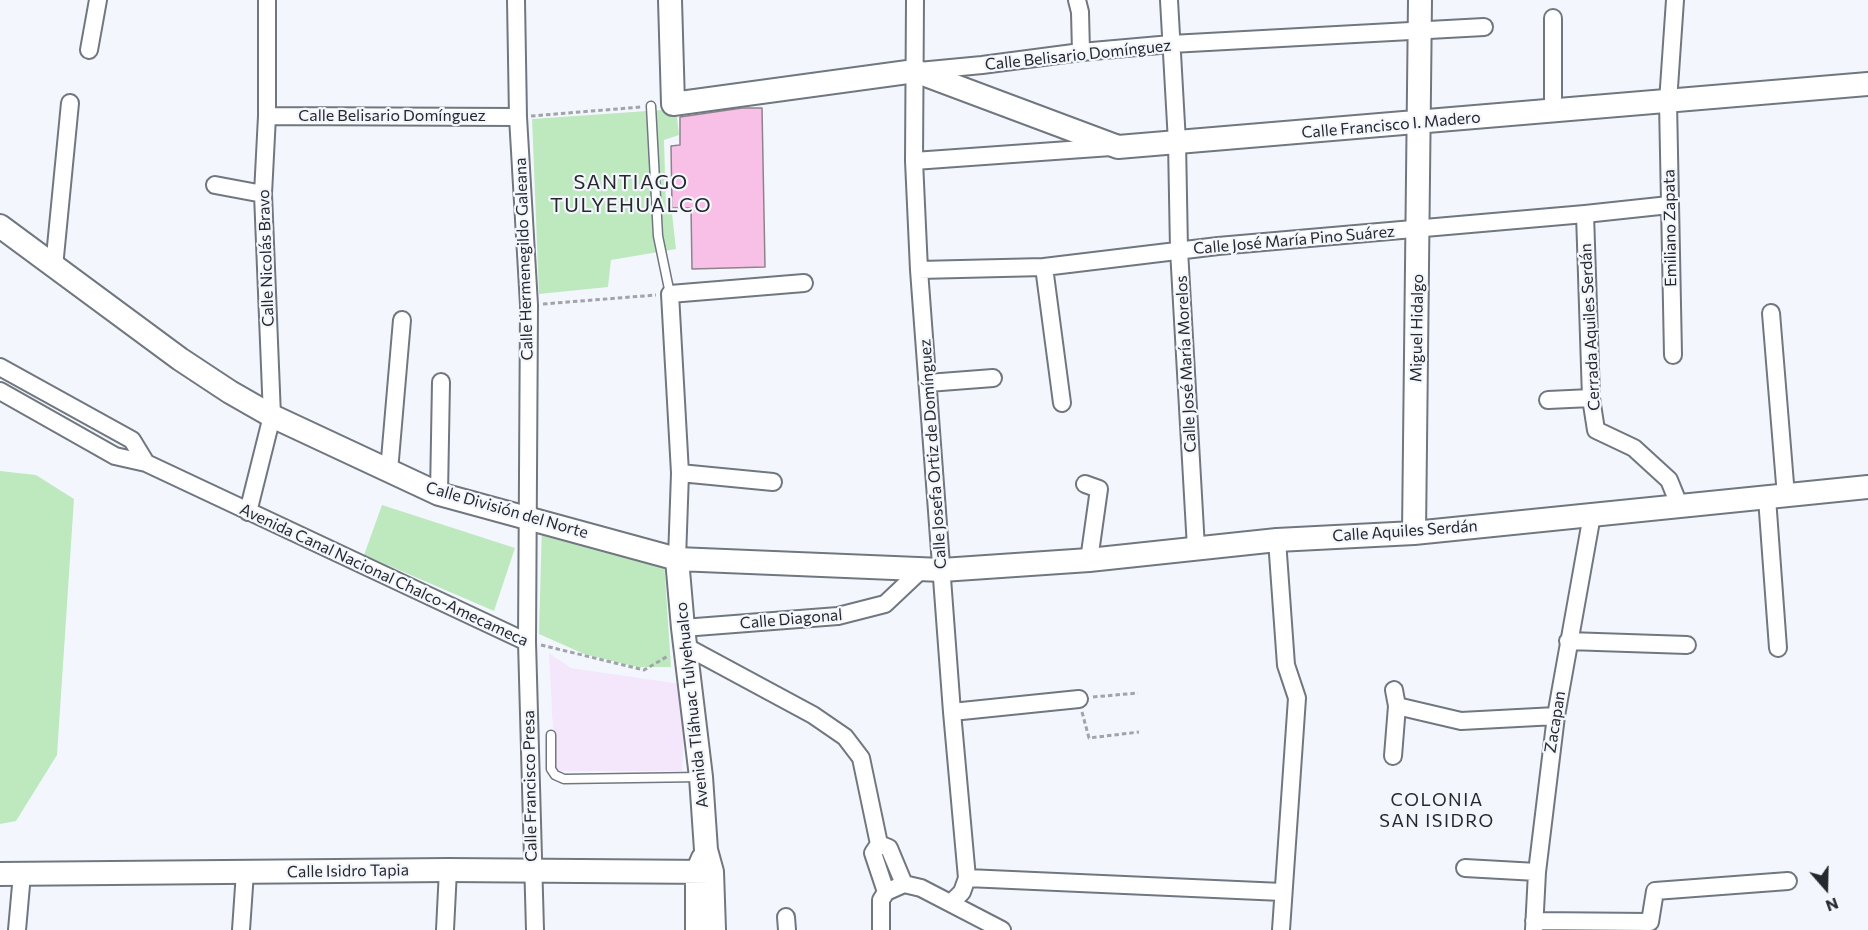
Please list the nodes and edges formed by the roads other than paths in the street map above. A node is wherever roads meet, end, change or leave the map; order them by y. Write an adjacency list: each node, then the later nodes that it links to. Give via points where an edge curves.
1 (98, 0): 14 (street)
2 (267, 0): 22 (street, Calle Nicolás Bravo)
3 (516, 0): 23 (street, Calle Hermenegildo Galeana)
4 (670, 0): 20 (main road)
5 (915, 0): 16 (street, Calle Josefa Ortiz de Domínguez)
6 (1077, 0): 15 (street)
7 (1169, 0): 13 (street, Calle José María Morelos)
8 (1420, 0): 12 (main road, Miguel Hidalgo)
9 (1675, 0): 18 (street, Emiliano Zapata)
10 (1552, 18): 21 (street)
11 (1484, 27): 12 (street, Calle Belisario Domínguez)
12 (1421, 29): 13 (street, Calle Belisario Domínguez); 24 (main road, Miguel Hidalgo)
13 (1171, 44): 15 (street, Calle Belisario Domínguez); 25 (street, Calle José María Morelos)
14 (89, 50)
15 (1081, 52): 16 (street, Calle Belisario Domínguez)
16 (915, 71): 20 (main road, Calle Belisario Domínguez); 26 (main road); 27 (street, Calle Josefa Ortiz de Domínguez)
17 (1868, 84): 18 (main road, Calle Francisco I. Madero)
18 (1668, 102): 21 (main road, Calle Francisco I. Madero); 30 (street, Emiliano Zapata)
19 (70, 103): 35 (street)
20 (662, 105): 39 (lane, via 658,236)
21 (1553, 111): 24 (main road, Calle Francisco I. Madero)
22 (267, 116): 23 (street, Calle Belisario Domínguez); 29 (street, Calle Nicolás Bravo)
23 (518, 117): 65 (street, Calle Hermenegildo Galeana, via 530,305)
24 (1419, 123): 25 (main road, Calle Francisco I. Madero); 33 (main road, Miguel Hidalgo)
25 (1177, 142): 26 (main road, Calle Francisco I. Madero); 34 (street, Calle José María Morelos)
26 (1118, 147): 27 (street, Calle Francisco I. Madero)
27 (914, 161): 37 (street, Calle Josefa Ortiz de Domínguez)
28 (215, 185): 29 (street)
29 (263, 194): 51 (street, Calle Nicolás Bravo)
30 (1669, 205): 31 (street, Calle José María Pino Suárez); 42 (street, Emiliano Zapata)
31 (1585, 214): 33 (street, Calle José María Pino Suárez); 48 (street, Cerrada Aquiles Serdán)
32 (0, 226): 35 (main road, Calle División del Norte)
33 (1418, 229): 34 (street, Calle José María Pino Suárez); 66 (main road, Miguel Hidalgo)
34 (1179, 250): 36 (street, Calle José María Pino Suárez); 68 (street, Calle José María Morelos)
35 (54, 267): 51 (main road, Calle División del Norte, via 180,359)
36 (1044, 267): 37 (street, Calle José María Pino Suárez); 50 (street)
37 (919, 270): 46 (street, Calle Josefa Ortiz de Domínguez)
38 (804, 283): 39 (street)
39 (670, 294): 56 (street)
40 (1771, 313): 61 (street)
41 (402, 320): 55 (street)
42 (1672, 355)
43 (0, 367): 52 (street)
44 (993, 378): 46 (street)
45 (441, 382): 60 (street)
46 (928, 383): 71 (street, Calle Josefa Ortiz de Domínguez)
47 (0, 391): 53 (street, Avenida Canal Nacional Chalco-Amecameca)
48 (1591, 398): 49 (street); 62 (street, Cerrada Aquiles Serdán, via 1596,430 1634,448 1669,480)
49 (1548, 400)
50 (1062, 404)
51 (272, 416): 55 (main road, Calle División del Norte); 63 (street, Calle Nicolás Bravo)
52 (93, 418): 53 (street); 54 (street, via 132,440)
53 (83, 437): 54 (street, Avenida Canal Nacional Chalco-Amecameca, via 115,456)
54 (146, 463): 63 (street, Avenida Canal Nacional Chalco-Amecameca)
55 (389, 471): 60 (main road, Calle División del Norte)
56 (680, 473): 57 (street); 69 (street)
57 (773, 482)
58 (1085, 484): 70 (street, via 1099,489)
59 (1868, 487): 61 (main road, Calle Aquiles Serdán)
60 (439, 494): 65 (main road, Calle División del Norte)
61 (1777, 497): 62 (main road, Calle Aquiles Serdán); 76 (street)
62 (1680, 507): 64 (main road, Calle Aquiles Serdán)
63 (248, 512): 74 (street, Avenida Canal Nacional Chalco-Amecameca)
64 (1592, 515): 66 (main road, Calle Aquiles Serdán); 73 (street, Zacapan)
65 (527, 518): 69 (main road, Calle División del Norte); 74 (street, Calle Hermenegildo Galeana)
66 (1414, 532): 67 (main road, Calle Aquiles Serdán)
67 (1277, 540): 68 (main road, Calle Aquiles Serdán); 95 (street, via 1286,666 1297,698)
68 (1196, 548): 70 (main road, Calle Aquiles Serdán)
69 (677, 559): 71 (main road, Calle División del Norte); 72 (main road, Avenida Tláhuac Tulyehualco)
70 (1089, 560): 71 (main road, Calle Aquiles Serdán)
71 (931, 571): 72 (street, Calle Diagonal, via 885,604 838,616); 78 (street, Calle Josefa Ortiz de Domínguez)
72 (684, 637): 82 (main road, Avenida Tláhuac Tulyehualco); 83 (street, via 845,737 861,758)
73 (1568, 641): 75 (street); 79 (street, Zacapan)
74 (527, 642): 87 (street, Calle Francisco Presa)
75 (1687, 645)
76 (1778, 648)
77 (1079, 699): 78 (street)
78 (952, 712): 91 (street, Calle Josefa Ortiz de Domínguez)
79 (1556, 716): 81 (street, via 1461,721 1396,698); 89 (street, Zacapan)
80 (551, 735): 82 (lane, via 551,769 564,779)
81 (1393, 756)
82 (701, 777): 88 (main road, Avenida Tláhuac Tulyehualco)
83 (879, 844): 93 (street, via 889,848); 94 (street, via 873,853)
84 (1465, 868): 89 (street)
85 (448, 870): 86 (main road, Calle Isidro Tapia); 87 (main road, Calle Isidro Tapia); 101 (street)
86 (245, 872): 90 (main road, Calle Isidro Tapia); 100 (street)
87 (532, 872): 88 (main road, Calle Isidro Tapia); 102 (street, Calle Francisco Presa)
88 (704, 872): 103 (main road, Avenida Tláhuac Tulyehualco); 104 (main road, Avenida Tláhuac Tulyehualco)
89 (1537, 872): 98 (street, Zacapan)
90 (11, 874): 99 (street)
91 (967, 878): 95 (street); 96 (street, via 962,892)
92 (1788, 881): 98 (street, via 1654,891 1650,922)
93 (904, 884): 94 (street); 96 (street)
94 (886, 892): 105 (street, via 881,900)
95 (1282, 892): 108 (street)
96 (951, 903): 97 (street)
97 (968, 913): 106 (street); 107 (street)
98 (1534, 926)
99 (17, 930)
100 (241, 930)
101 (445, 930)
102 (535, 930)
103 (697, 930)
104 (714, 930)
105 (881, 930)
106 (980, 930)
107 (1002, 930)
108 (1281, 930)

